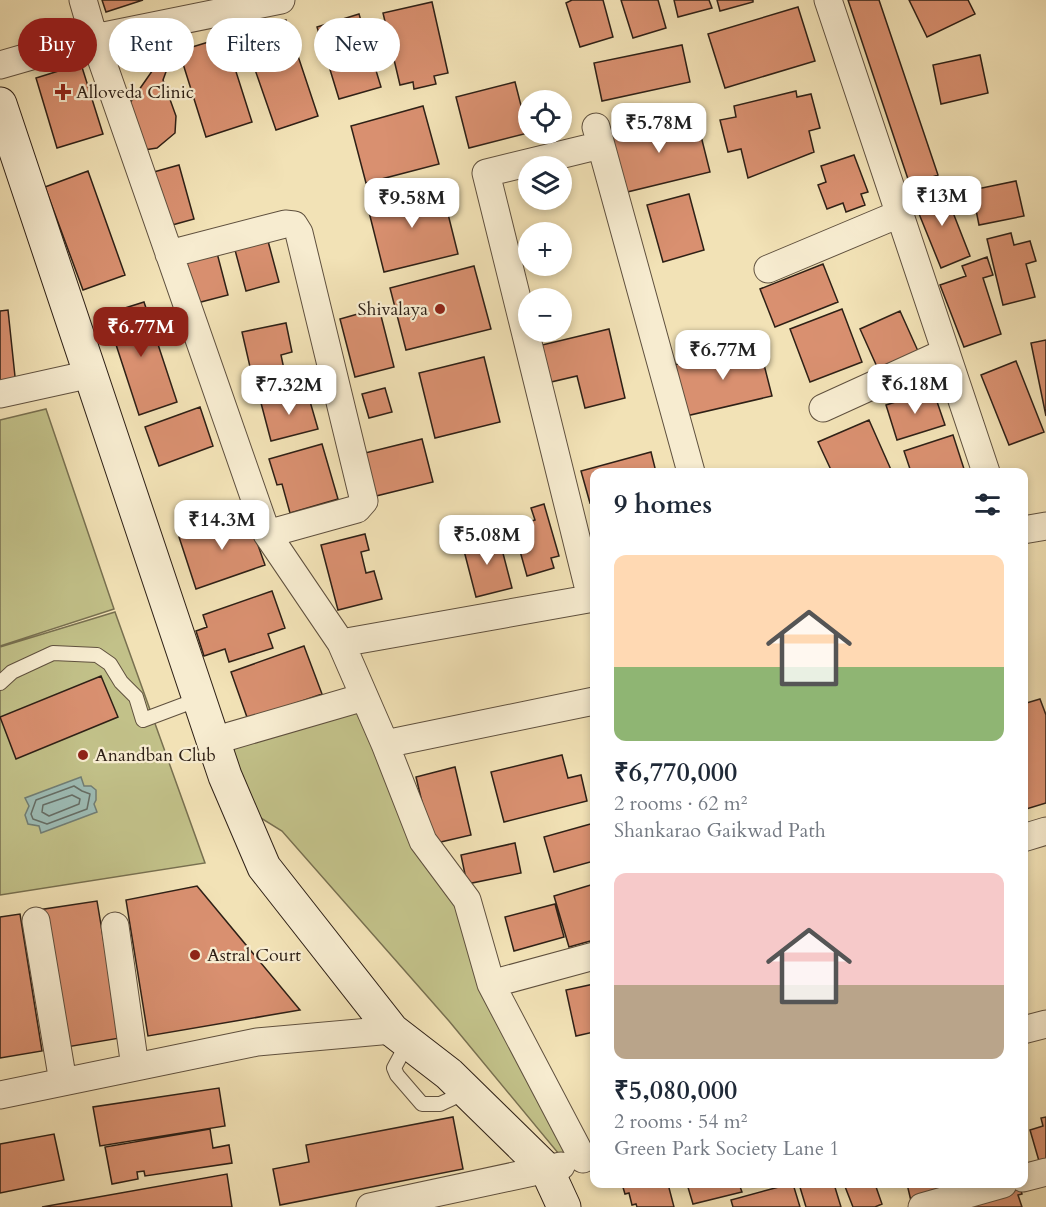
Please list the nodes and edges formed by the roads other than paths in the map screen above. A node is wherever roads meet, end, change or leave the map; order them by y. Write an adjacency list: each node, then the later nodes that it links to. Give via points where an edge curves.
1 (83, 0): 4 (street)
2 (281, 0): 5 (street)
3 (828, 0): 10 (street)
4 (88, 18)
5 (97, 37)
6 (97, 47): 11 (street)
7 (18, 60): 8 (street)
8 (0, 65)
9 (3, 122): 14 (street)
10 (899, 214): 12 (street); 13 (street)
11 (169, 254): 21 (street); 21 (street, via 285,224 294,225 299,233 364,501 357,509)
12 (768, 269)
13 (946, 352): 16 (street); 18 (street)
14 (91, 374): 15 (street); 27 (street)
15 (0, 394)
16 (823, 408)
17 (690, 468): 22 (street, via 599,136 486,173)
18 (985, 468)
19 (1046, 526): 20 (street)
20 (1028, 529)
21 (267, 534): 24 (street)
22 (590, 586)
23 (590, 599): 24 (street)
24 (341, 643): 26 (street)
25 (0, 683): 27 (lane, via 12,672 53,654 97,655 110,664 136,697 143,720)
26 (364, 697): 29 (street); 30 (street)
27 (199, 699): 29 (street)
28 (590, 702): 30 (street)
29 (213, 741): 39 (street, via 264,867)
30 (385, 744): 36 (street, via 423,841 467,900)
31 (1046, 831): 32 (street)
32 (1028, 836)
33 (36, 921): 41 (street)
34 (115, 926): 40 (street)
35 (590, 957): 36 (street)
36 (491, 984): 43 (street)
37 (1046, 1024): 38 (street)
38 (1028, 1029)
39 (400, 1036): 40 (street, via 257,1042); 44 (street, via 449,1074)
40 (135, 1067): 41 (street)
41 (63, 1082): 42 (street)
42 (0, 1095)
43 (589, 1157): 44 (street)
44 (547, 1170): 48 (street); 49 (street)
45 (1046, 1172): 46 (street)
46 (1028, 1177)
47 (989, 1188): 50 (street)
48 (370, 1207)
49 (564, 1207)
50 (922, 1207)

